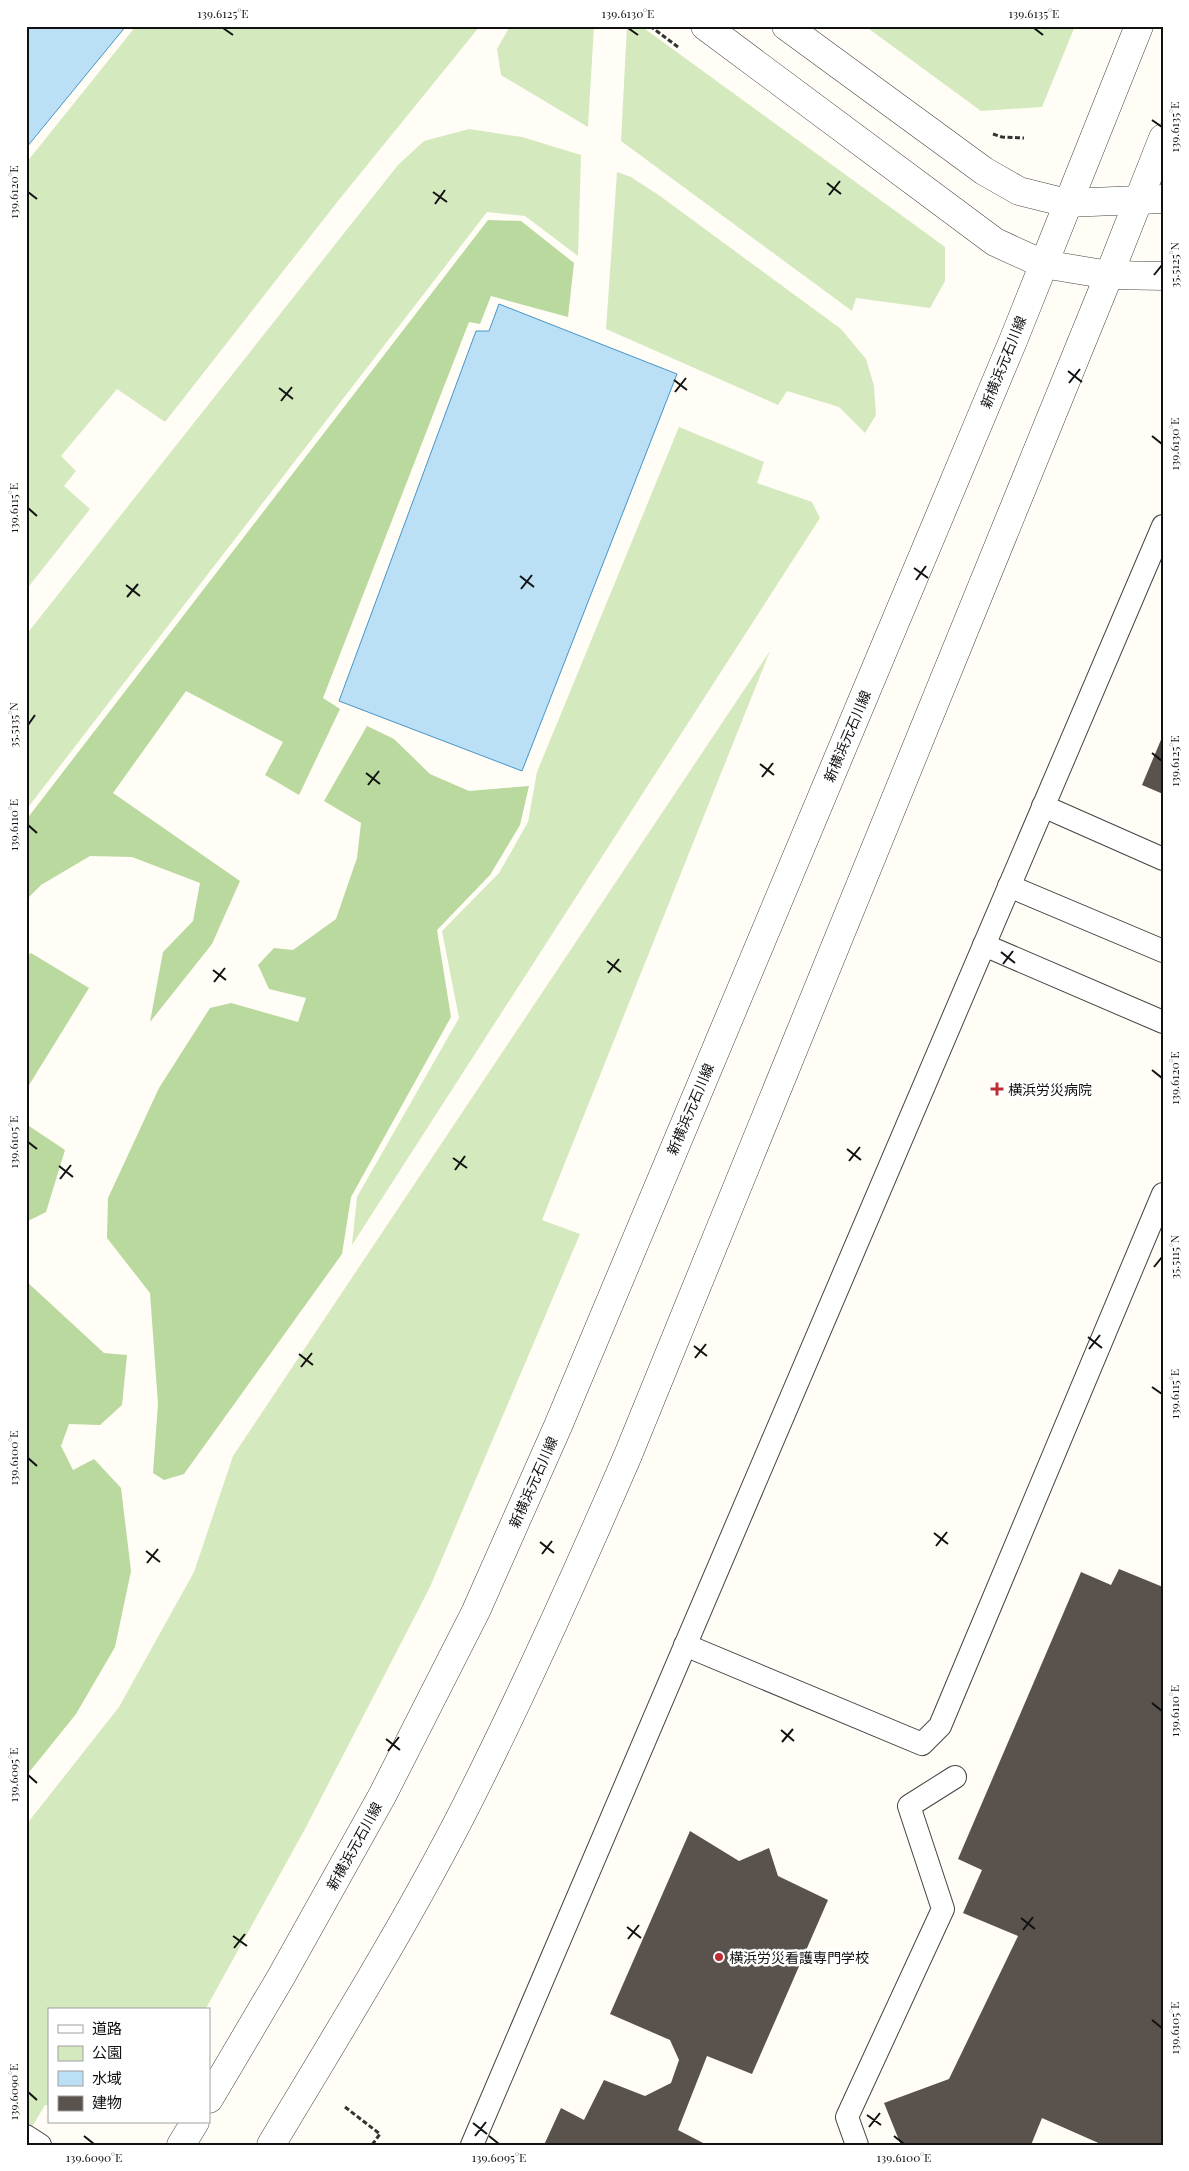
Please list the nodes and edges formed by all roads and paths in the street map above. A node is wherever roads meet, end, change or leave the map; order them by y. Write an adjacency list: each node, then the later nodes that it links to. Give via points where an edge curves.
1 (705, 26): 7 (street, via 995,242)
2 (786, 26): 6 (street, via 984,171 1019,191)
3 (1138, 26): 6 (street, 新横浜元石川線)
4 (1163, 138): 5 (street)
5 (1151, 200): 6 (street); 8 (street)
6 (1067, 202): 7 (street, 新横浜元石川線)
7 (1042, 264): 8 (street); 20 (street, 新横浜元石川線, via 577,1380 476,1611 382,1796)
8 (1109, 275): 9 (street); 24 (street, via 632,1445 563,1605 465,1807 344,2023)
9 (1163, 276)
10 (1163, 526): 11 (lane)
11 (1043, 806): 12 (lane); 13 (lane)
12 (1163, 859)
13 (1009, 886): 14 (lane); 15 (lane)
14 (984, 945): 16 (lane); 18 (lane)
15 (1163, 951)
16 (1163, 1022)
17 (1163, 1194): 18 (lane, via 940,1726 922,1744)
18 (685, 1645): 26 (lane)
19 (955, 1777): 27 (lane, via 909,1806 943,1910 847,2117)
20 (210, 2097)
21 (345, 2107): 25 (path, via 380,2134)
22 (194, 2124): 23 (street)
23 (181, 2145)
24 (271, 2145)
25 (372, 2145)
26 (472, 2145)
27 (858, 2145)

